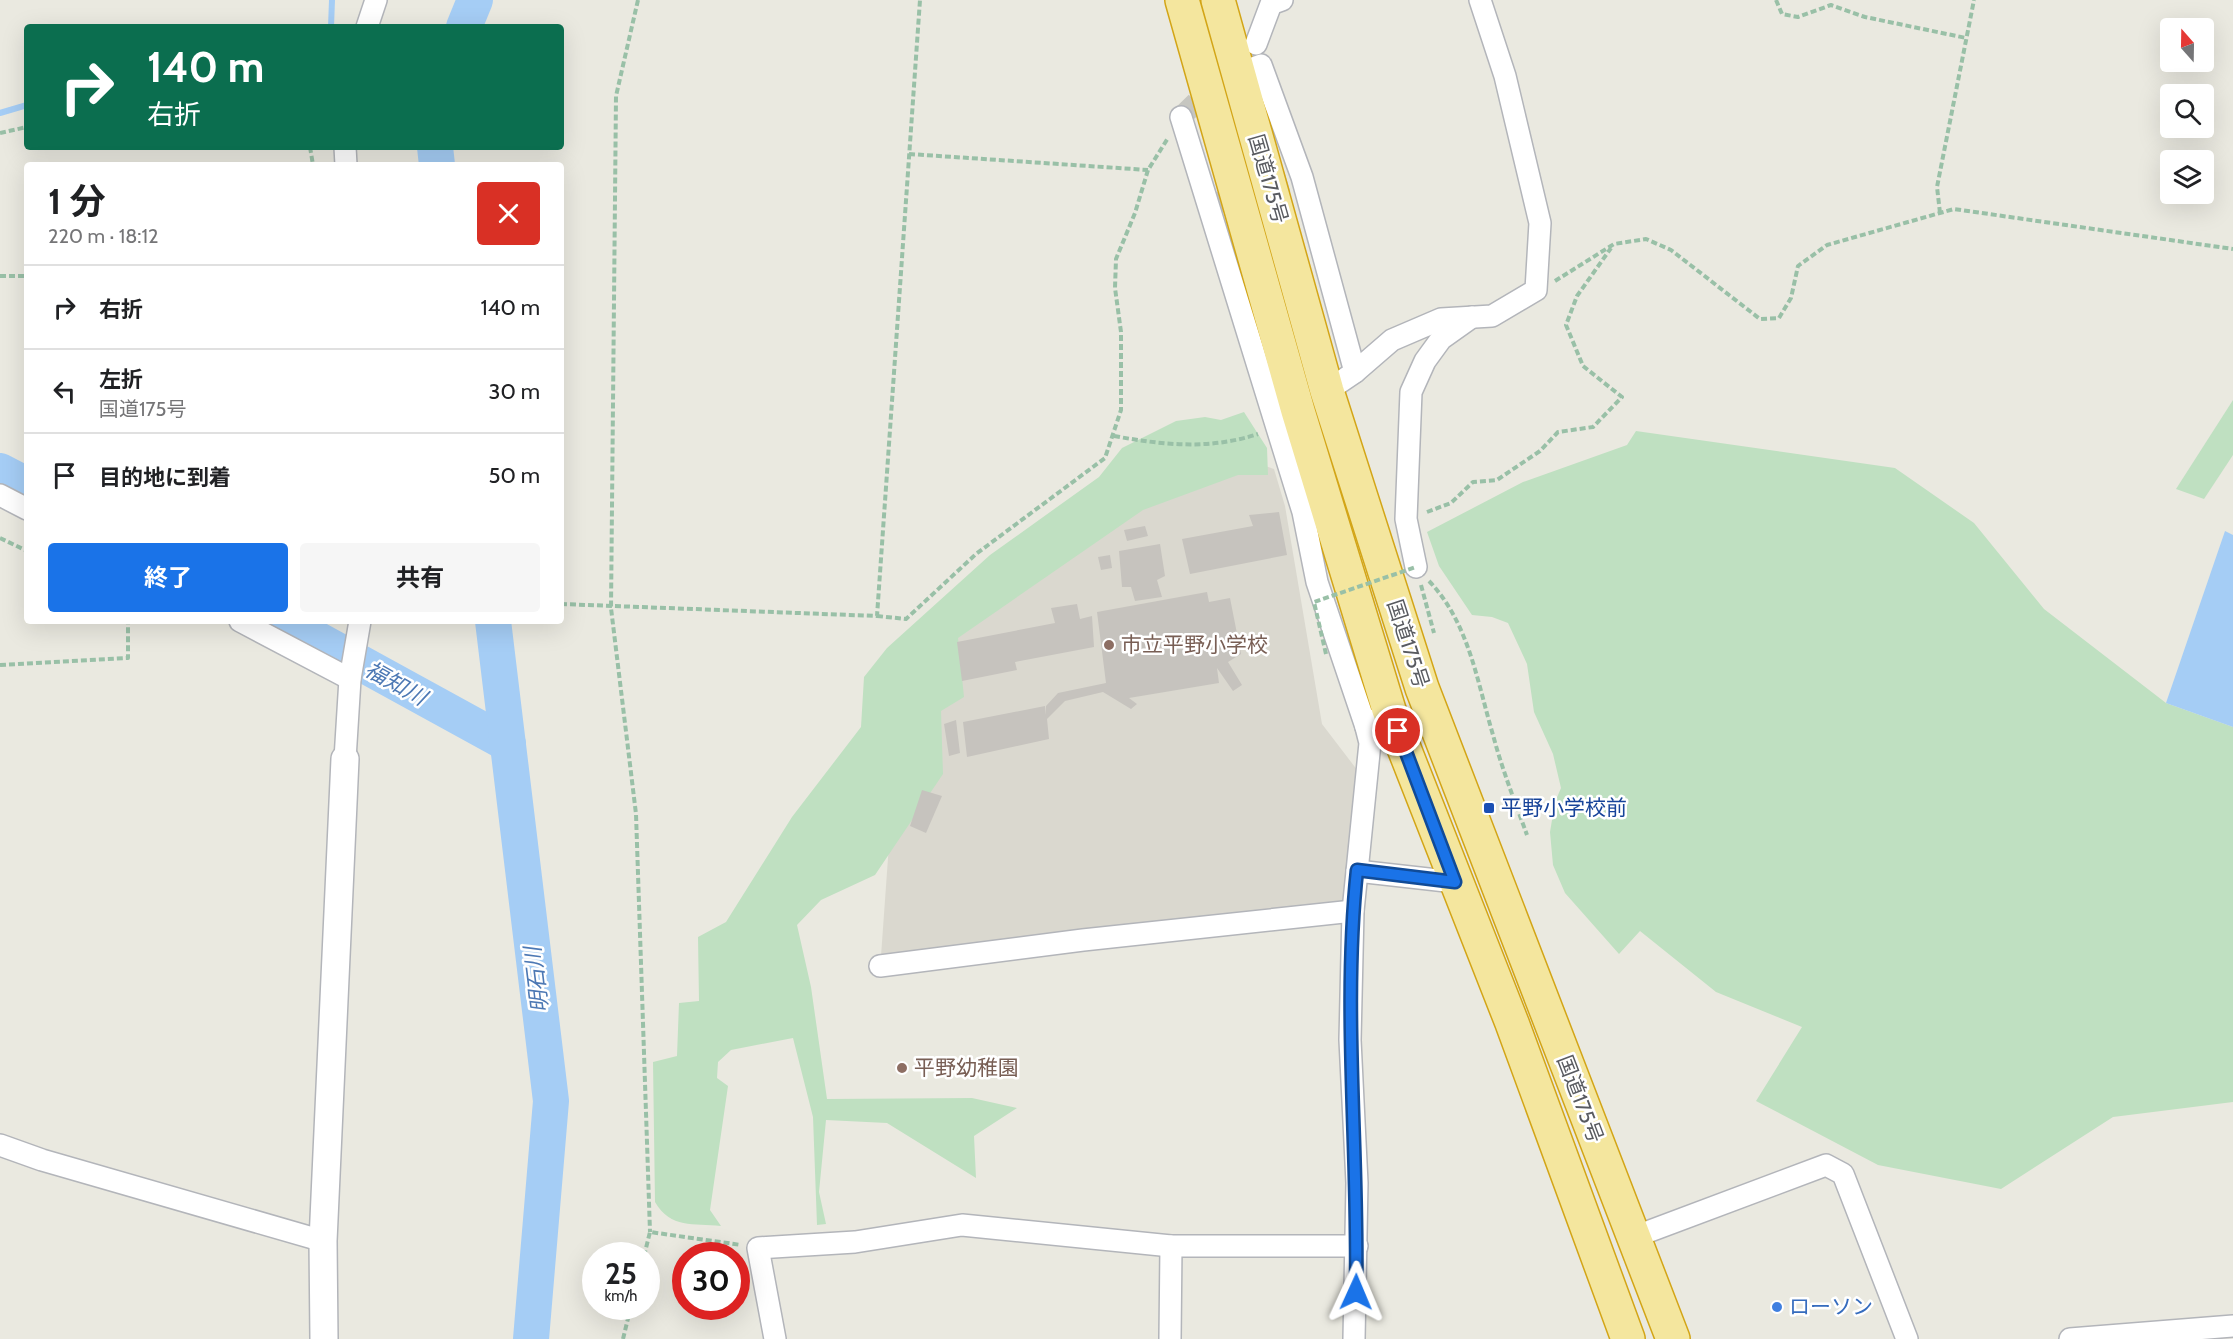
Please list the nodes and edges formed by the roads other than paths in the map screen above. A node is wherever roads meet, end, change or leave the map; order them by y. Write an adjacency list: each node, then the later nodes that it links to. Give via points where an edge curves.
1 (376, 0): 6 (street)
2 (1182, 0): 19 (highway, 国道175号, via 1298,411)
3 (1218, 0): 8 (highway, 国道175号)
4 (1282, 0): 7 (street, via 1271,4)
5 (1480, 0): 10 (street, via 1504,76 1540,223 1536,290 1492,316)
6 (368, 24)
7 (1256, 44)
8 (1239, 73): 11 (street, via 1261,65 1302,177); 12 (highway, 国道175号)
9 (1181, 117): 19 (street, via 1303,512 1317,582)
10 (1472, 317): 11 (street, via 1441,319 1392,340); 15 (street, via 1441,339 1425,361 1412,392 1406,519)
11 (1355, 372): 12 (street)
12 (1327, 391): 26 (highway, 国道175号, via 1422,688)
13 (0, 495): 14 (street)
14 (24, 507)
15 (1416, 567)
16 (246, 624): 18 (street)
17 (359, 624): 18 (street)
18 (350, 679): 20 (street)
19 (1378, 718): 21 (street, via 1371,743); 22 (highway, 国道175号)
20 (345, 759): 27 (street)
21 (1357, 870): 22 (street); 23 (street)
22 (1455, 882): 35 (highway, 国道175号, via 1512,1023)
23 (1353, 911): 24 (street); 29 (street, via 1350,1040)
24 (880, 966)
25 (0, 1145): 27 (street)
26 (1634, 1238): 36 (highway, 国道175号); 37 (street, via 1826,1165 1843,1174)
27 (323, 1240): 31 (street)
28 (1171, 1246): 29 (street); 32 (street, via 962,1225 855,1242 758,1248); 33 (street)
29 (1357, 1246): 34 (street)
30 (2233, 1326): 38 (street)
31 (324, 1339)
32 (775, 1339)
33 (1170, 1339)
34 (1354, 1339)
35 (1628, 1339)
36 (1673, 1339)
37 (1907, 1339)
38 (2077, 1339)

